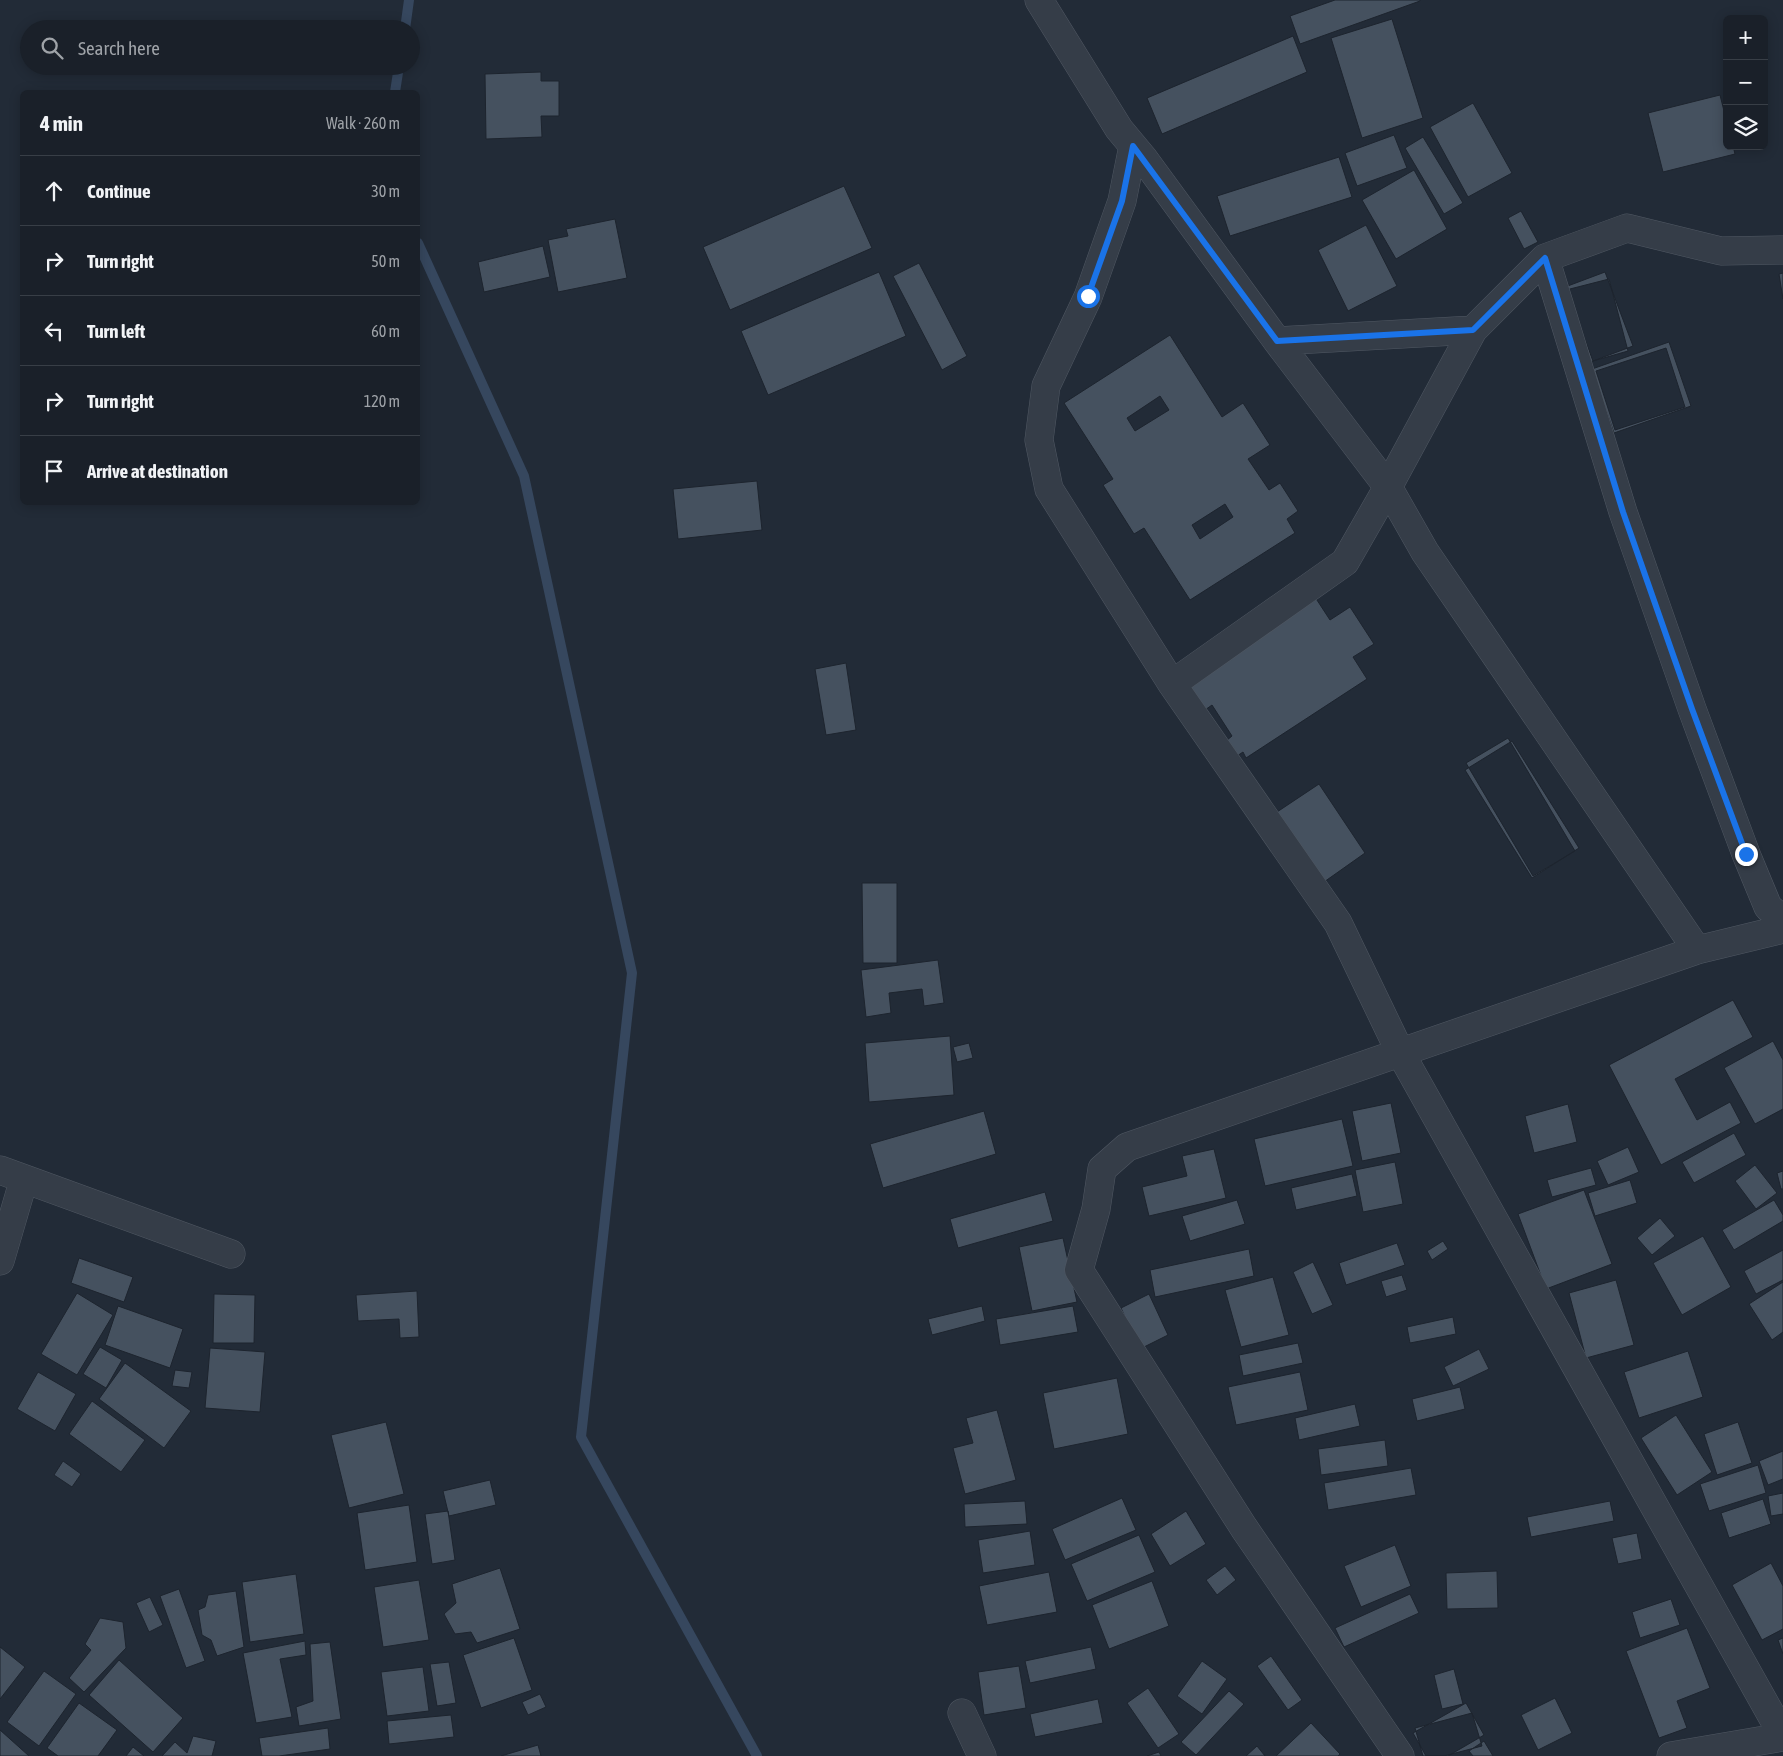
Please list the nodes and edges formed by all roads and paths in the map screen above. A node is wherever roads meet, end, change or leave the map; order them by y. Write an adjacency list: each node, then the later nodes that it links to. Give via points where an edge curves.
1 (1039, 0): 2 (street, via 1119,129)
2 (1133, 146): 6 (street); 8 (street, via 1122,201 1091,288 1046,386 1039,440 1049,489)
3 (1783, 250): 4 (street, via 1721,251 1627,228)
4 (1545, 258): 5 (street); 9 (street, via 1623,512 1696,718 1768,907)
5 (1473, 330): 6 (street); 7 (street)
6 (1277, 341): 7 (street)
7 (1388, 487): 8 (street, via 1345,562); 11 (street, via 1426,552)
8 (1172, 684): 12 (street, via 1338,923)
9 (1783, 920)
10 (1783, 930): 11 (street)
11 (1696, 950): 12 (street)
12 (1400, 1052): 17 (street); 19 (street, via 1126,1146 1102,1169 1096,1208 1079,1270 1244,1528)
13 (12, 1174): 14 (street); 15 (street)
14 (231, 1254)
15 (0, 1261)
16 (962, 1712): 18 (street)
17 (1783, 1736): 20 (street)
18 (982, 1756)
19 (1400, 1756)
20 (1671, 1756)

